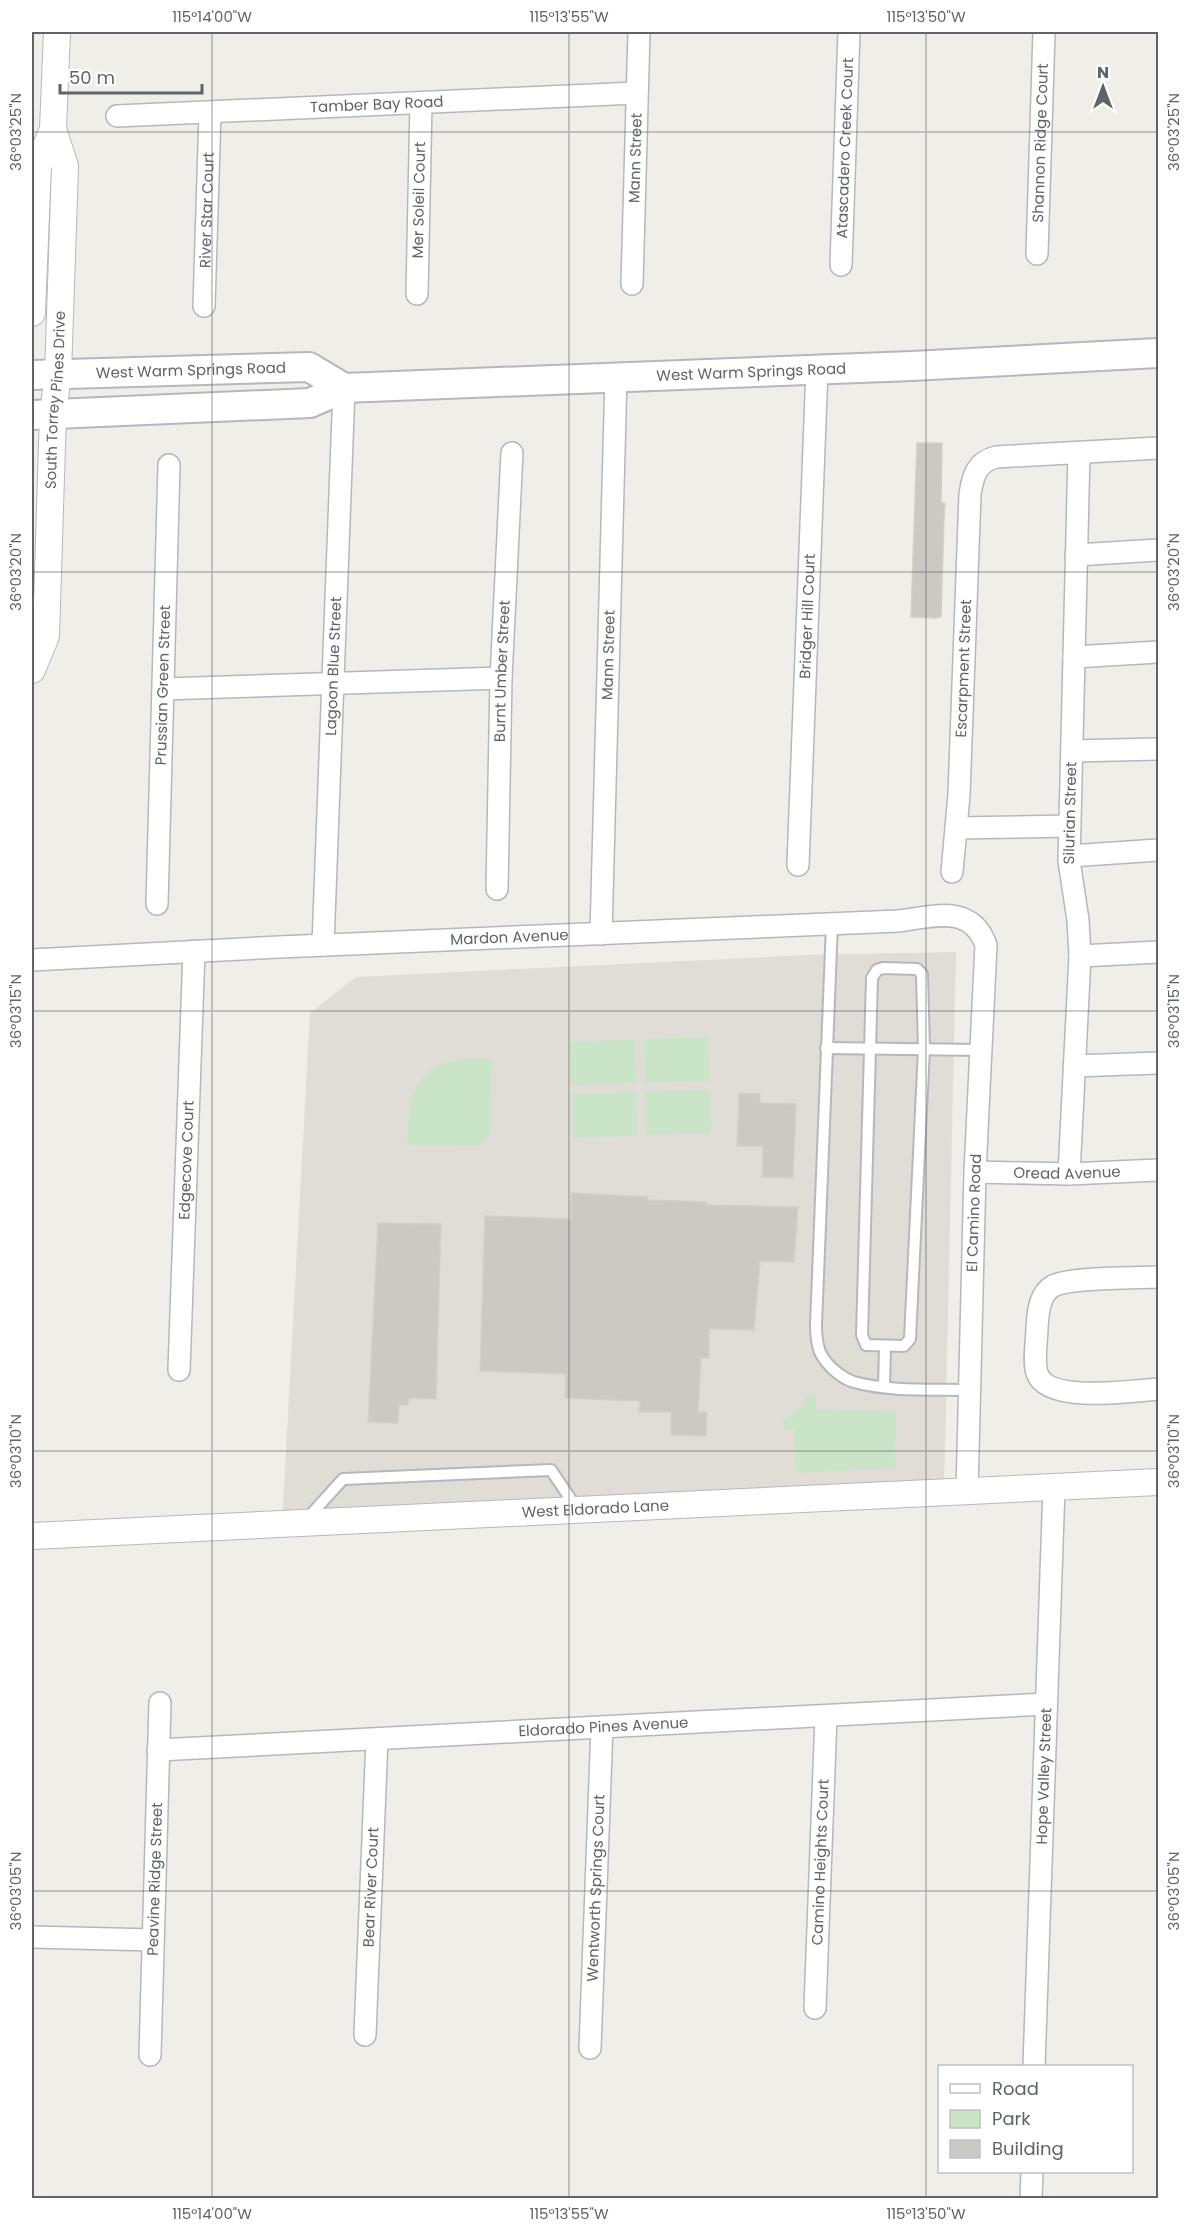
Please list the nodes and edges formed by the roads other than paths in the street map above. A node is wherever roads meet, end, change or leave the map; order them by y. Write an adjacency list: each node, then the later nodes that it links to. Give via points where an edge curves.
1 (57, 32): 9 (street, South Torrey Pines Drive)
2 (639, 32): 5 (street, Mann Street)
3 (849, 32): 11 (street, Atascadero Creek Court)
4 (1044, 32): 10 (street, Shannon Ridge Court)
5 (636, 93): 6 (street, Tamber Bay Road); 12 (street, Mann Street)
6 (421, 104): 7 (street, Tamber Bay Road); 13 (street, Mer Soleil Court)
7 (210, 113): 8 (street, Tamber Bay Road); 14 (street, River Star Court)
8 (117, 116)
9 (53, 129): 15 (street, South Torrey Pines Drive, via 38,166); 18 (street, South Torrey Pines Drive, via 65,166)
10 (1037, 254)
11 (841, 265)
12 (632, 284)
13 (417, 294)
14 (204, 306)
15 (32, 313)
16 (1158, 353): 17 (main road, West Warm Springs Road)
17 (817, 369): 19 (main road, West Warm Springs Road); 40 (street, Bridger Hill Court)
18 (45, 375): 20 (main road, West Warm Springs Road, via 309,367); 21 (street, South Torrey Pines Drive)
19 (616, 377): 20 (main road, West Warm Springs Road); 45 (street, Mann Street)
20 (344, 388): 21 (main road, West Warm Springs Road, via 310,403); 32 (street, Lagoon Blue Street)
21 (42, 414): 30 (street, South Torrey Pines Drive, via 46,636)
22 (1158, 448): 24 (street)
23 (512, 453): 31 (street, Burnt Umber Street)
24 (1079, 453): 27 (street, Silurian Street); 37 (street, Escarpment Street, via 996,457 979,465 972,481)
25 (169, 465): 33 (street, Prussian Green Street)
26 (1158, 550): 27 (street)
27 (1076, 555): 29 (street, Silurian Street)
28 (1158, 652): 29 (street)
29 (1074, 657): 35 (street, Silurian Street)
30 (32, 670)
31 (501, 678): 32 (street); 42 (street, Burnt Umber Street)
32 (333, 683): 33 (street); 47 (street, Lagoon Blue Street)
33 (164, 689): 43 (street, Prussian Green Street)
34 (1158, 749): 35 (street)
35 (1072, 750): 36 (street, Silurian Street)
36 (1070, 826): 37 (street); 39 (street, Silurian Street)
37 (956, 828): 41 (street, Escarpment Street)
38 (1158, 850): 39 (street)
39 (1070, 856): 50 (street, Silurian Street)
40 (798, 865)
41 (952, 872)
42 (497, 889)
43 (157, 904)
44 (832, 924): 45 (street, Mardon Avenue); 46 (street, Mardon Avenue, via 949,914 961,917); 52 (lane)
45 (601, 934): 47 (street, Mardon Avenue)
46 (982, 935): 55 (street, El Camino Road, via 986,945)
47 (323, 945): 48 (street, Mardon Avenue)
48 (194, 951): 51 (street, Mardon Avenue); 63 (street, Edgecove Court)
49 (1158, 952): 50 (street)
50 (1080, 956): 57 (street, Silurian Street)
51 (32, 960)
52 (826, 1048): 53 (lane); 64 (lane, via 816,1336 824,1358 843,1377)
53 (870, 1048): 54 (lane); 54 (lane, via 872,978 883,968 917,969 922,974); 62 (lane, via 862,1335 866,1345)
54 (924, 1049): 55 (lane); 62 (lane, via 910,1339 904,1346)
55 (981, 1050): 59 (street, El Camino Road)
56 (1158, 1063): 57 (street)
57 (1074, 1066): 60 (street, Silurian Street)
58 (1158, 1170): 60 (street, Oread Avenue)
59 (975, 1172): 60 (street, Oread Avenue); 66 (street, El Camino Road)
60 (1069, 1174)
61 (1158, 1277): 65 (street, via 1076,1281 1054,1286 1040,1303 1036,1361 1042,1381 1063,1392)
62 (885, 1347): 64 (lane)
63 (179, 1370)
64 (884, 1387): 66 (lane)
65 (1158, 1389)
66 (970, 1390): 69 (street, El Camino Road)
67 (1158, 1482): 68 (street, West Eldorado Lane)
68 (1054, 1487): 69 (street, West Eldorado Lane); 74 (street, Hope Valley Street)
69 (967, 1492): 70 (street, West Eldorado Lane)
70 (578, 1510): 71 (street, West Eldorado Lane); 71 (lane, via 551,1470 343,1479)
71 (304, 1522): 72 (street, West Eldorado Lane)
72 (32, 1536)
73 (160, 1703): 78 (street, Peavine Ridge Street)
74 (1046, 1704): 75 (street, Eldorado Pines Avenue); 85 (street, Hope Valley Street)
75 (826, 1716): 76 (street, Eldorado Pines Avenue); 81 (street, Camino Heights Court)
76 (602, 1727): 77 (street, Eldorado Pines Avenue); 83 (street, Wentworth Springs Court)
77 (377, 1739): 78 (street, Eldorado Pines Avenue); 82 (street, Bear River Court)
78 (158, 1750): 80 (street, Peavine Ridge Street)
79 (32, 1937): 80 (street)
80 (153, 1940): 84 (street, Peavine Ridge Street)
81 (815, 2008)
82 (365, 2035)
83 (590, 2048)
84 (150, 2055)
85 (1034, 2065)
86 (1032, 2173): 87 (street)
87 (1031, 2199)

